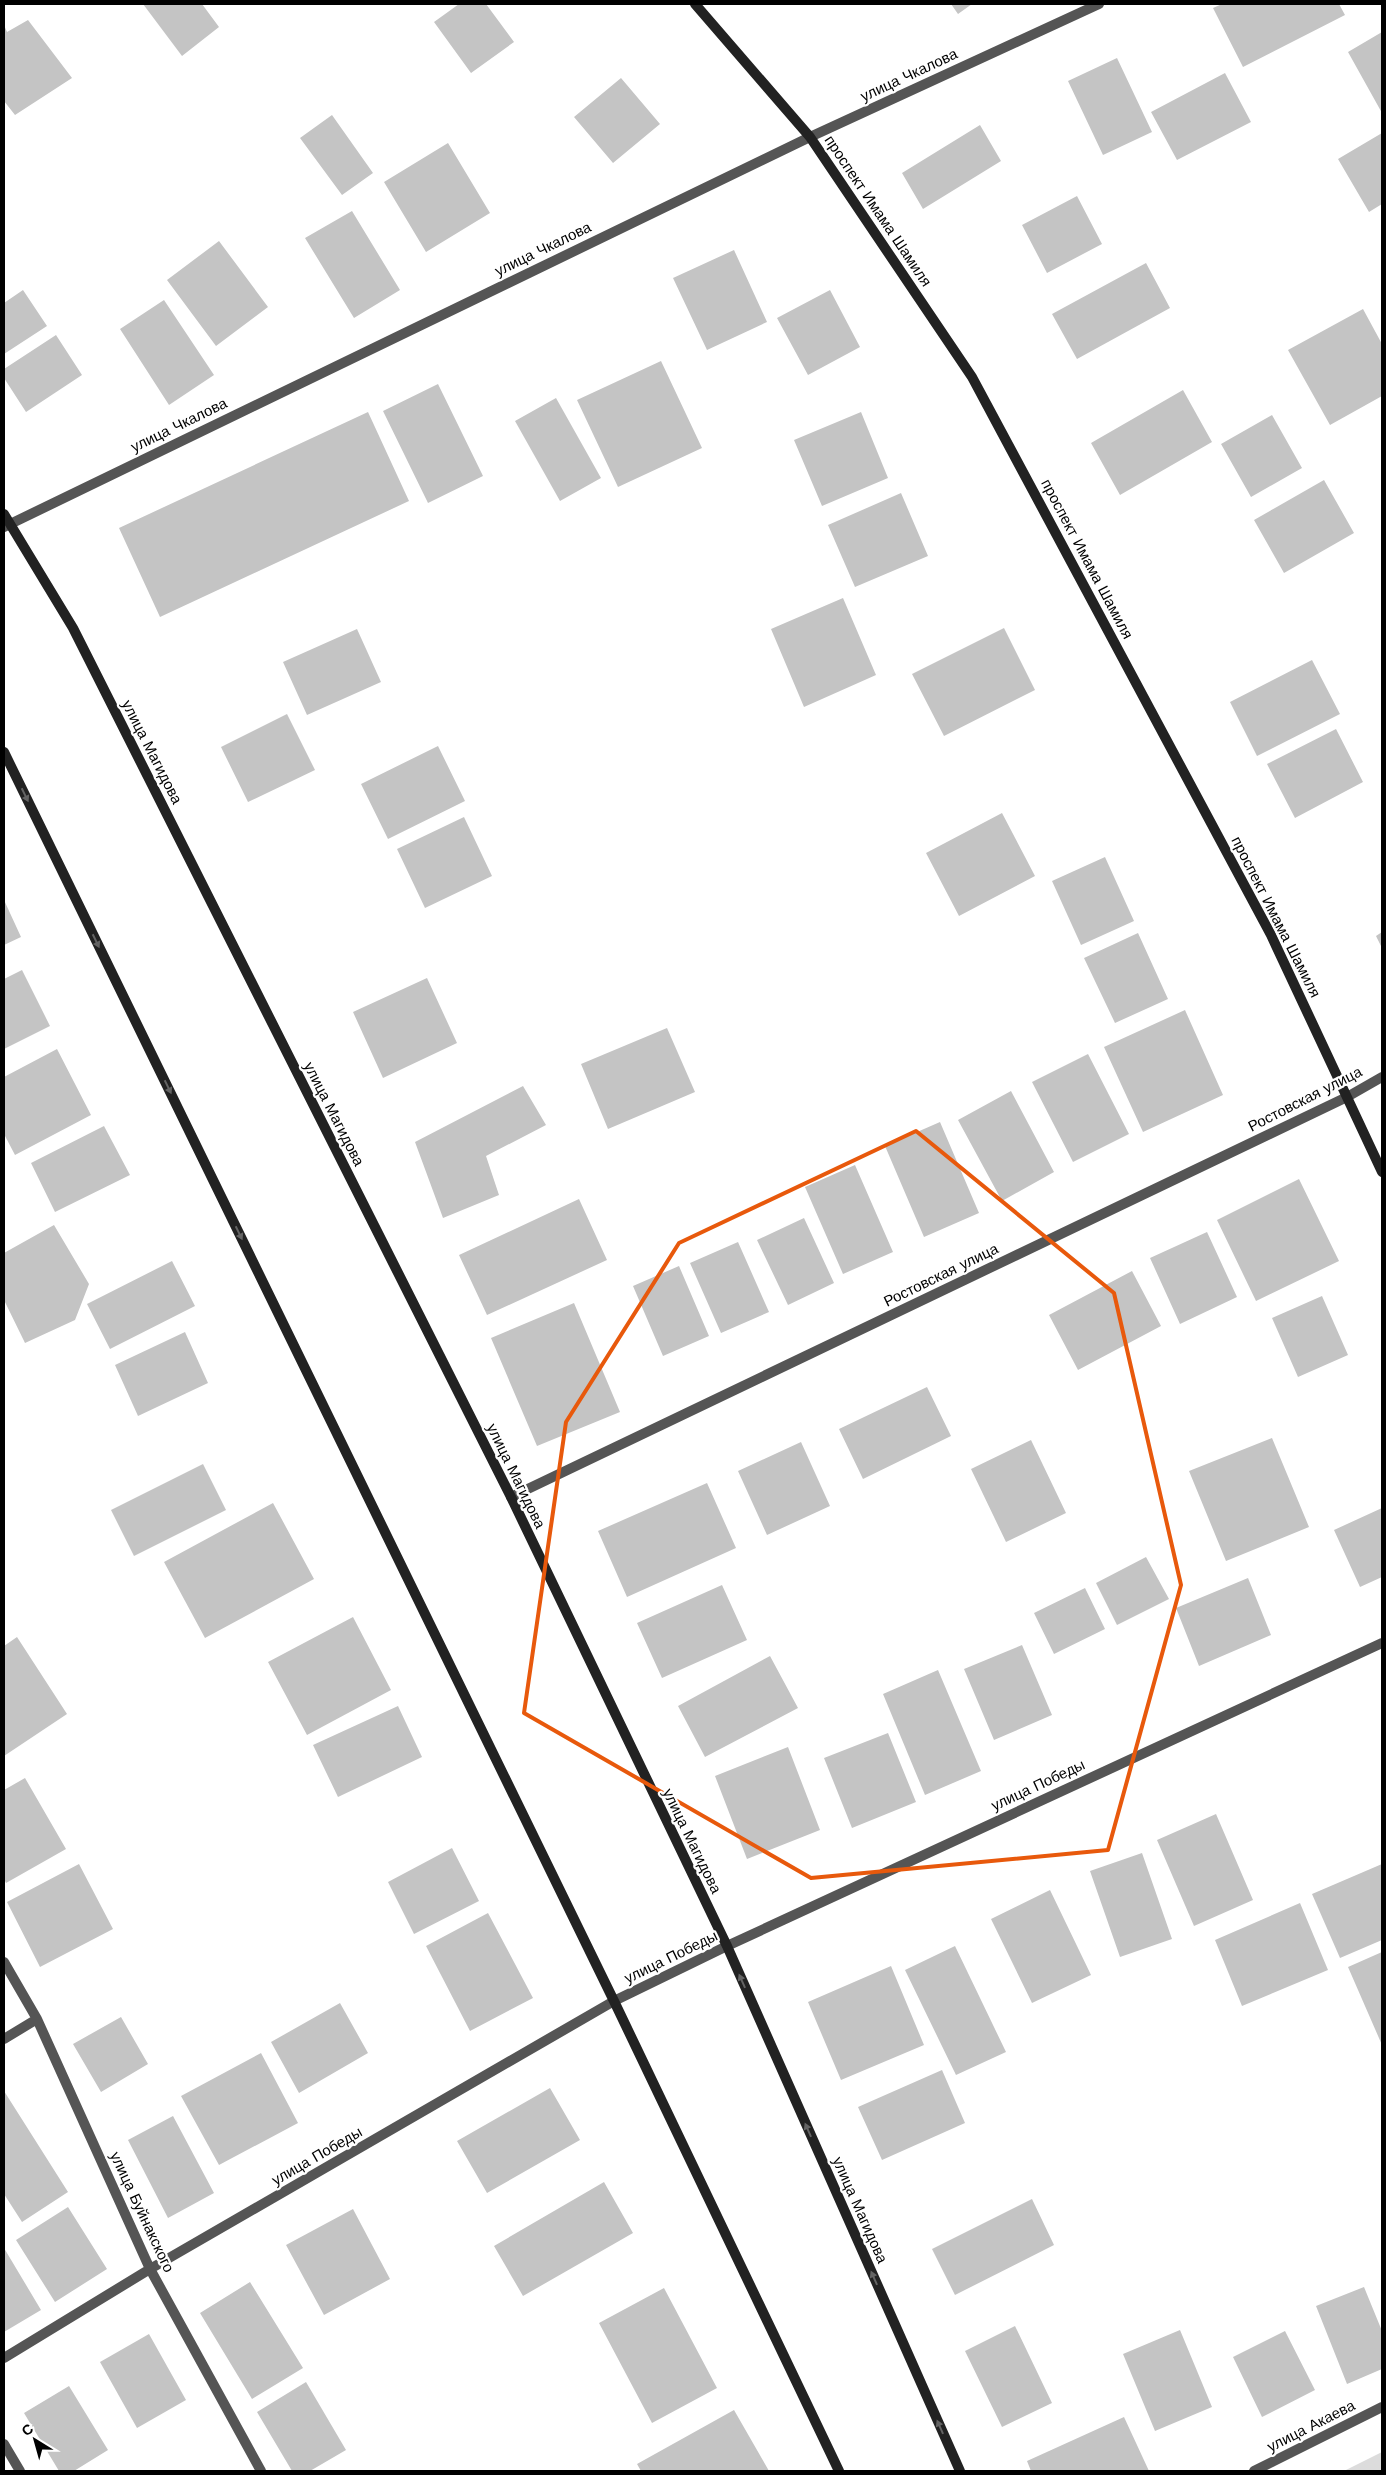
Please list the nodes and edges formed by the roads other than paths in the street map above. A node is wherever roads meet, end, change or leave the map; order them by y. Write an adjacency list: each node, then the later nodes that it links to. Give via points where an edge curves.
1 (695, 4): 3 (main road, проспект Имама Шамиля)
2 (1099, 4): 3 (street, улица Чкалова)
3 (810, 137): 5 (street, улица Чкалова); 8 (main road, проспект Имама Шамиля, via 972,377 1271,934)
4 (4, 514): 5 (main road, улица Магидова)
5 (7, 525): 10 (main road, улица Магидова, via 73,628)
6 (4, 752): 14 (main road, one-way to 14)
7 (1382, 1077): 8 (street, Ростовская улица)
8 (1347, 1097): 9 (main road, проспект Имама Шамиля); 10 (street, Ростовская улица)
9 (1382, 1172)
10 (511, 1497): 12 (main road, улица Магидова)
11 (1382, 1643): 12 (street, улица Победы)
12 (726, 1946): 14 (street, улица Победы); 24 (main road, улица Магидова, one-way to 12)
13 (4, 1962): 15 (street, улица Буйнакского)
14 (614, 2001): 17 (street, улица Победы); 23 (main road)
15 (37, 2019): 16 (street); 17 (street, улица Буйнакского)
16 (4, 2039)
17 (150, 2269): 18 (street, улица Победы); 22 (street, улица Буйнакского)
18 (4, 2358)
19 (1382, 2407): 25 (street, улица Акаева)
20 (4, 2444): 21 (street)
21 (20, 2471)
22 (261, 2471)
23 (839, 2471)
24 (960, 2471)
25 (1254, 2471)

